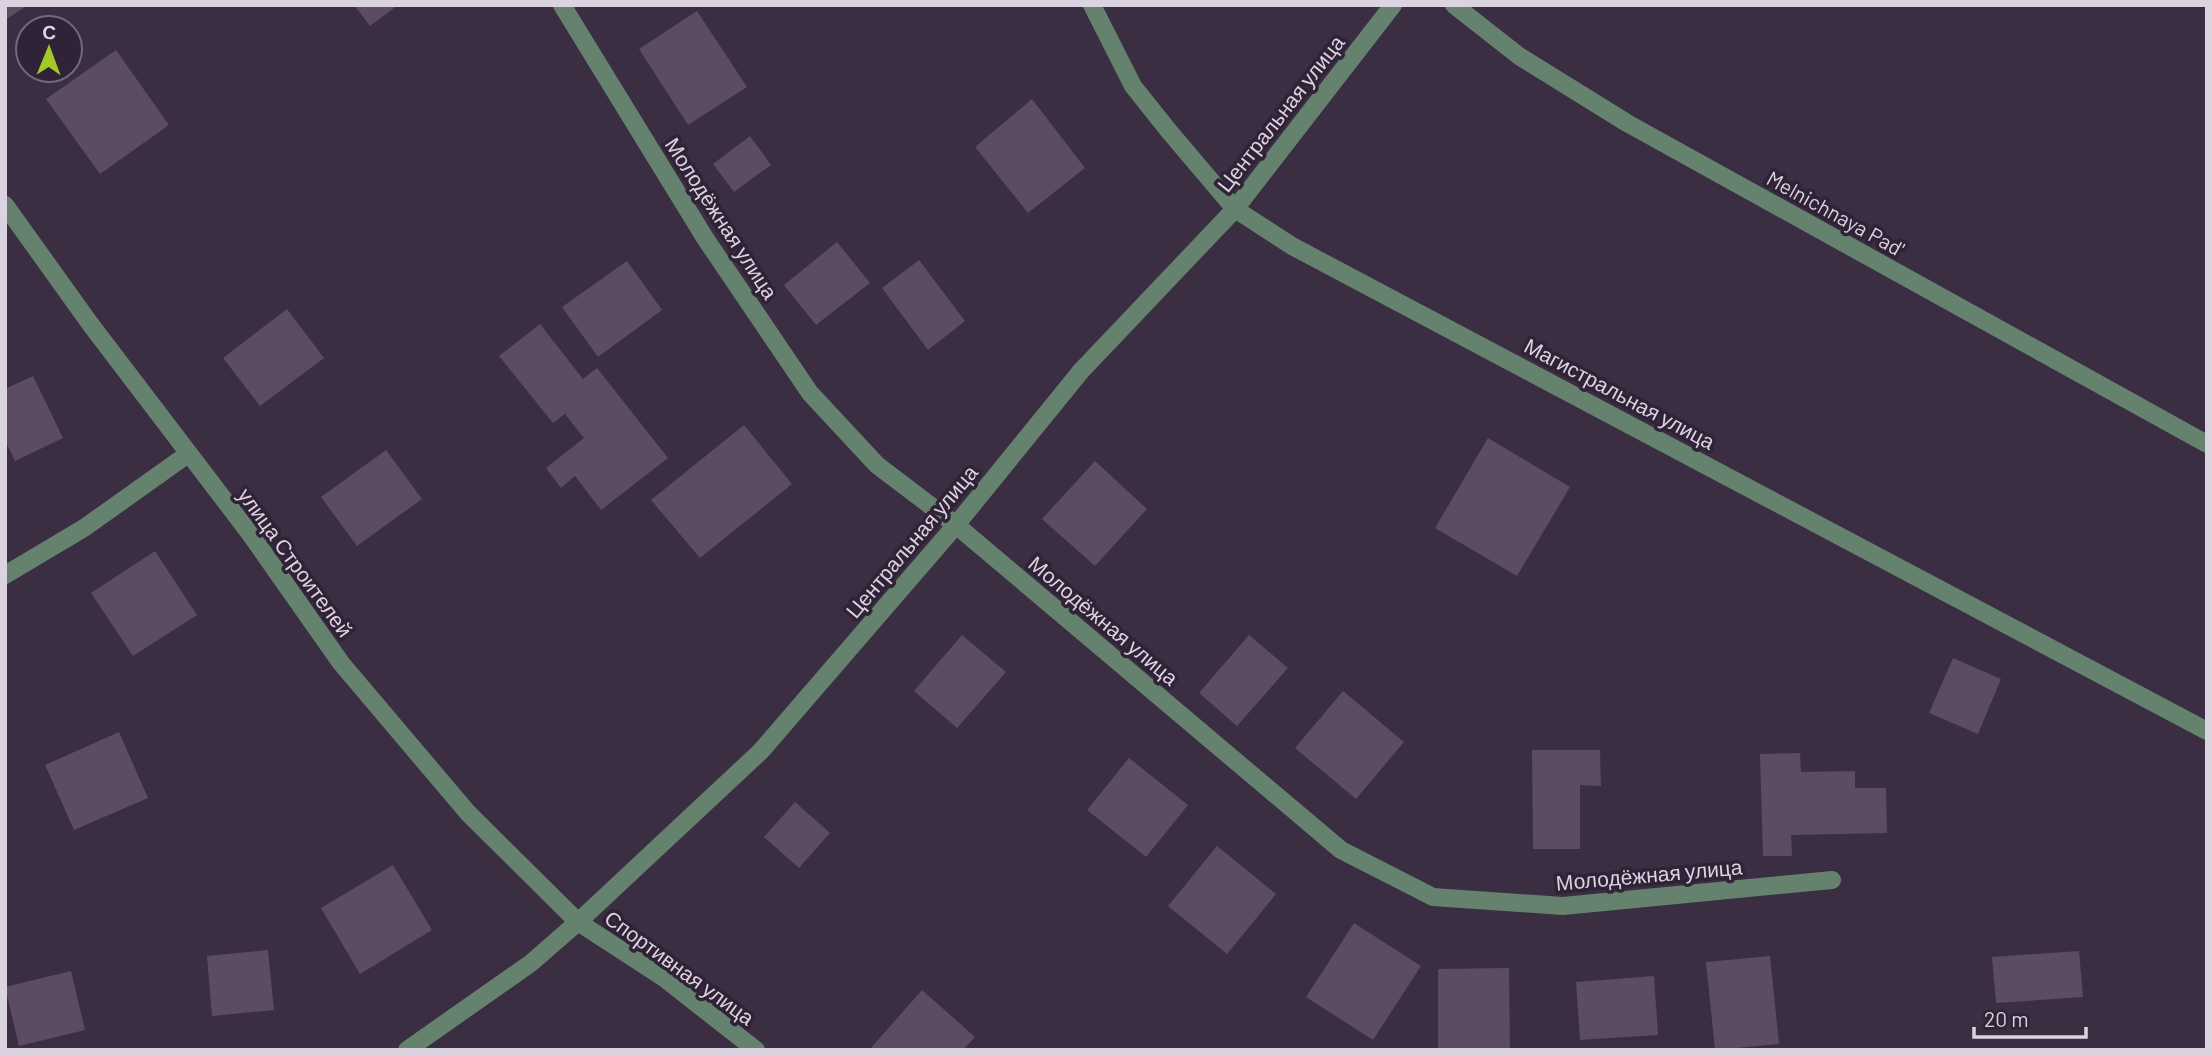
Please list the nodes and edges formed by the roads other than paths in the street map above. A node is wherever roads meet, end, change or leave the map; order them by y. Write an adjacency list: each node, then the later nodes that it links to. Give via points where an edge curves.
1 (562, 5): 9 (street, Молодёжная улица, via 705,239 810,393 877,465)
2 (1092, 5): 6 (street, Магистральная улица, via 1133,86)
3 (1393, 5): 6 (street, Центральная улица)
4 (1454, 5): 7 (street, Melnichnaya Pad', via 1519,57 1627,123)
5 (5, 205): 8 (street, улица Строителей)
6 (1234, 209): 9 (street, Центральная улица, via 1081,371); 11 (street, Магистральная улица, via 1292,246)
7 (2207, 444)
8 (188, 454): 10 (street, via 84,527); 13 (street, улица Строителей, via 350,673 468,813)
9 (956, 525): 12 (street, Молодёжная улица, via 1341,850 1433,897 1563,906); 13 (street, Центральная улица, via 761,751)
10 (5, 575)
11 (2207, 731)
12 (1832, 880)
13 (578, 922): 14 (street, Центральная улица, via 531,963); 15 (street, Спортивная улица, via 664,978)
14 (407, 1050)
15 (756, 1050)

